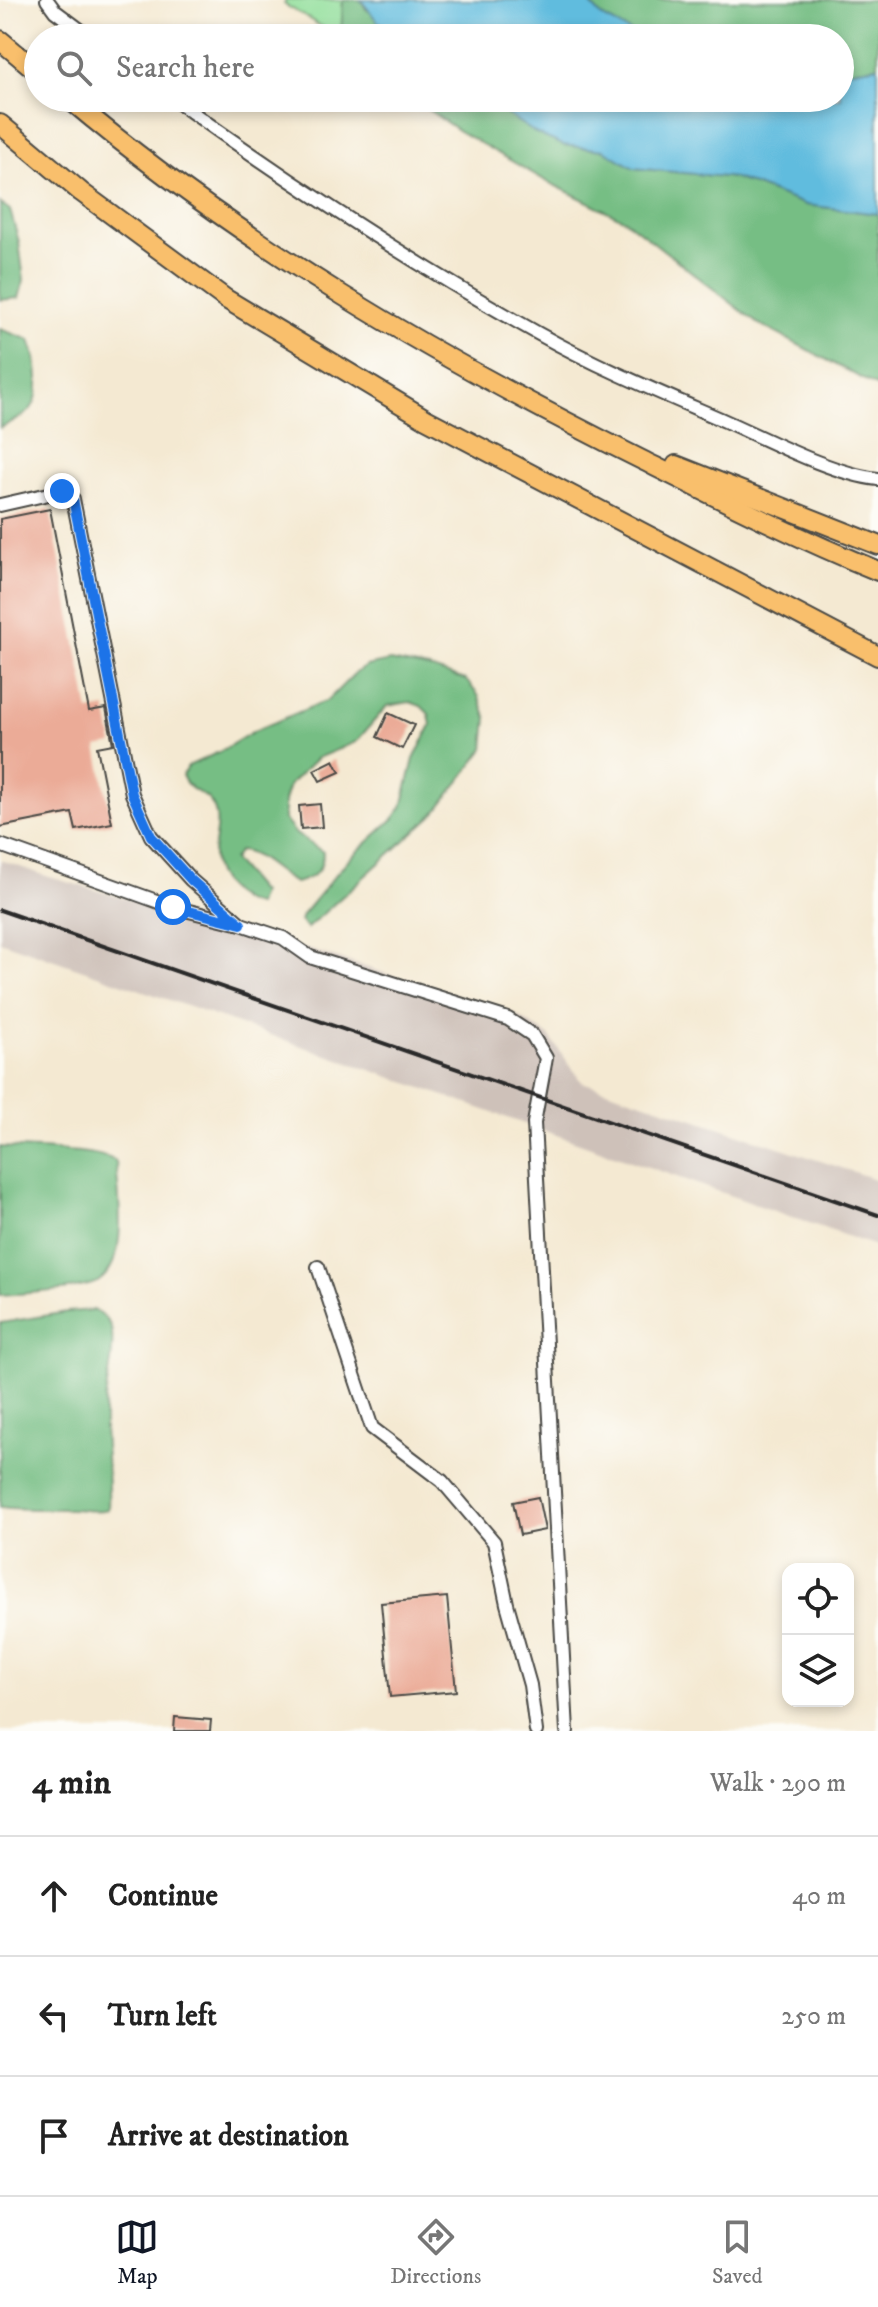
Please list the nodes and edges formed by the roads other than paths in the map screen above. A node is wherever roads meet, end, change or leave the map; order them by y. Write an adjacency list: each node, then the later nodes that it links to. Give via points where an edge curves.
1 (47, 0): 2 (lane)
2 (72, 24)
3 (0, 40): 4 (highway)
4 (24, 60)
5 (86, 112): 8 (highway, via 249,236 375,317)
6 (192, 112): 9 (lane, via 277,173 541,335 802,455)
7 (0, 124): 13 (highway, via 81,192 226,299 426,419)
8 (548, 413): 11 (highway); 12 (highway, via 801,540)
9 (878, 479)
10 (0, 505): 15 (lane, via 62,491 73,499 132,794 151,836)
11 (878, 545)
12 (878, 571)
13 (878, 656)
14 (0, 845): 15 (lane, via 173,907)
15 (241, 924): 18 (lane, via 283,938 310,957 508,1019 532,1035 546,1058 534,1123)
16 (318, 1267): 17 (lane, via 372,1428 442,1481 494,1542 530,1685)
17 (536, 1731)
18 (567, 1731)

